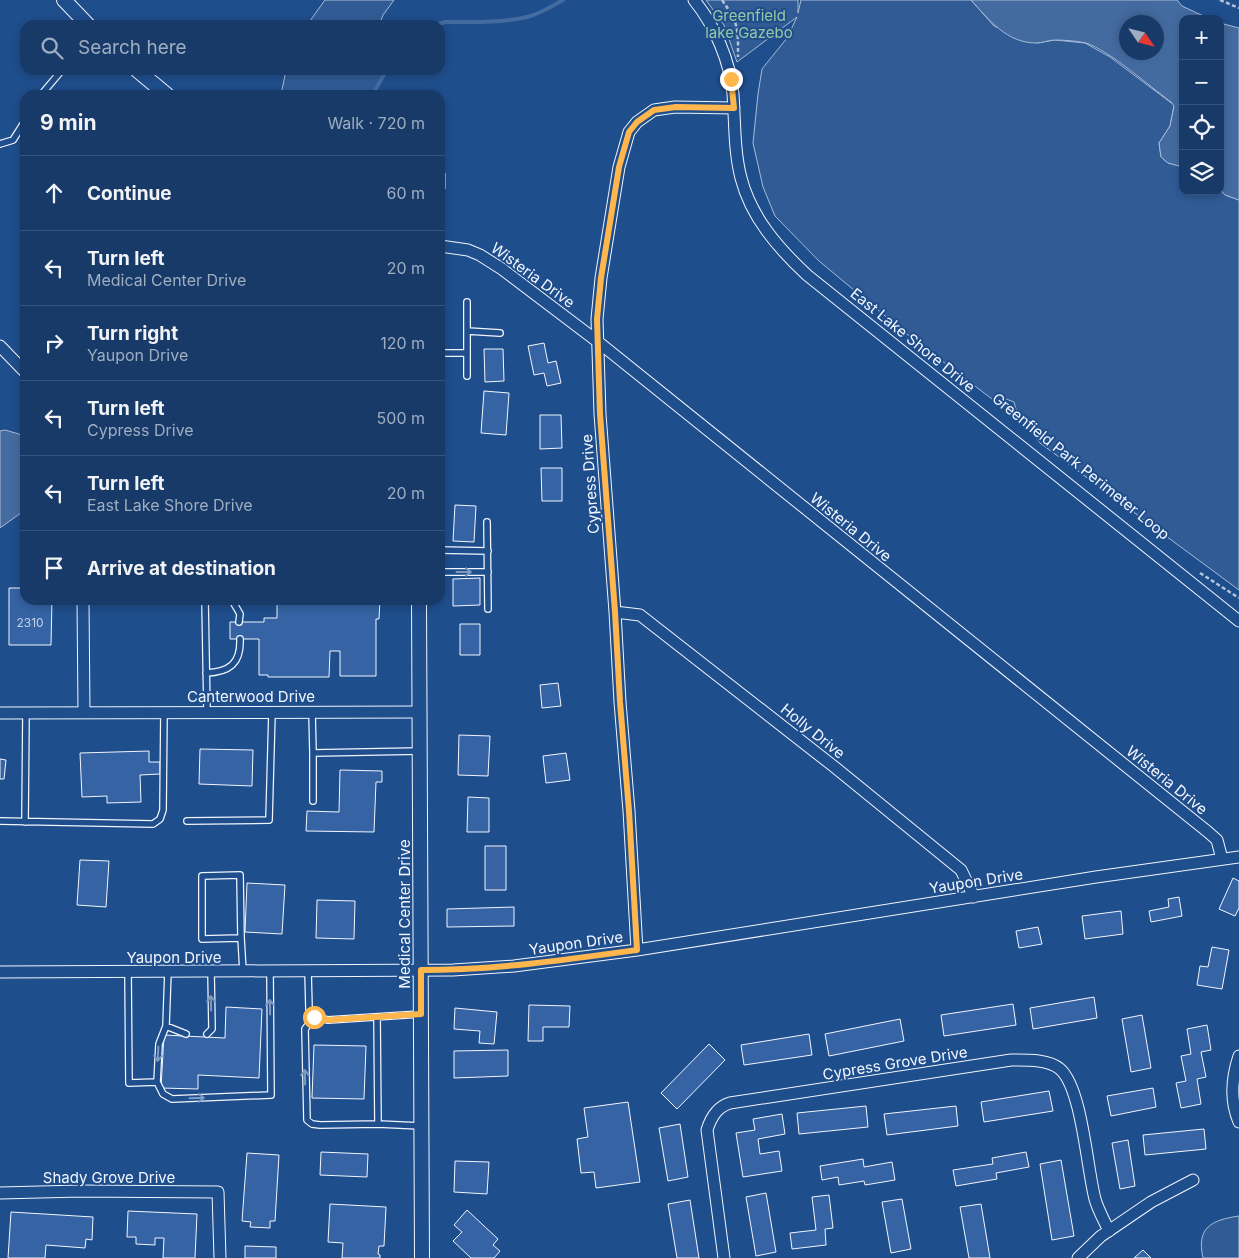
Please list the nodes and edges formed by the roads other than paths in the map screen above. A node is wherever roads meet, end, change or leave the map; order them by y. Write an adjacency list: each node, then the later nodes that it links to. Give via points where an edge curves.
1 (64, 0): 3 (street)
2 (694, 0): 8 (street, East Lake Shore Drive, via 721,48 731,79)
3 (83, 20)
4 (58, 75): 6 (lane)
5 (143, 75): 7 (street)
6 (45, 90)
7 (161, 90)
8 (734, 108): 15 (street, Cypress Drive, via 654,110 629,132 619,167 601,278); 32 (street, East Lake Shore Drive, via 736,156 746,194 758,218 788,256 814,281)
9 (20, 129): 10 (lane, via 13,140)
10 (0, 144)
11 (445, 247): 15 (street, Wisteria Drive, via 468,250 492,262)
12 (467, 302): 13 (lane)
13 (467, 331): 14 (lane); 18 (lane)
14 (500, 333)
15 (597, 341): 31 (street, Cypress Drive); 51 (street, Wisteria Drive, via 1208,832 1217,840)
16 (0, 346): 19 (street)
17 (445, 353): 18 (lane)
18 (467, 353): 20 (lane)
19 (20, 367)
20 (467, 376)
21 (487, 522): 23 (lane)
22 (445, 550): 23 (lane)
23 (488, 551): 25 (lane)
24 (445, 572): 25 (lane, one-way to 25)
25 (488, 572): 30 (lane)
26 (83, 605): 39 (street)
27 (205, 605): 35 (lane)
28 (235, 605): 33 (lane, via 240,614)
29 (419, 605): 42 (street, Medical Center Drive)
30 (488, 609)
31 (615, 612): 52 (street, Holly Drive, via 640,615 832,765 960,870); 54 (street, Cypress Drive)
32 (1239, 621)
33 (239, 622)
34 (240, 639): 35 (lane, via 236,661 222,672)
35 (206, 673): 37 (lane)
36 (164, 711): 37 (street, Canterwood Drive); 39 (street, Canterwood Drive); 49 (lane, via 163,810 153,824)
37 (207, 711): 40 (street, Canterwood Drive)
38 (26, 712): 39 (street, Canterwood Drive); 43 (street, Canterwood Drive); 49 (lane)
39 (84, 712)
40 (272, 712): 41 (street, Canterwood Drive); 48 (lane, via 269,820)
41 (312, 712): 42 (street, Canterwood Drive); 45 (lane)
42 (419, 712): 44 (street, Medical Center Drive)
43 (0, 713)
44 (420, 751): 45 (lane); 55 (street, Medical Center Drive)
45 (313, 753): 46 (lane)
46 (313, 801)
47 (0, 821): 49 (lane)
48 (187, 821)
49 (25, 822)
50 (1239, 857): 51 (street, Yaupon Drive)
51 (1222, 859): 52 (street, Yaupon Drive)
52 (974, 898): 54 (street, Yaupon Drive)
53 (241, 938): 53 (lane, via 202,939 202,876 240,875); 57 (lane)
54 (637, 950): 55 (street, Yaupon Drive, via 477,970)
55 (421, 970): 59 (street, Yaupon Drive); 63 (street, Medical Center Drive)
56 (211, 971): 57 (street, Yaupon Drive); 62 (street, Yaupon Drive); 68 (lane, one-way to 56, via 212,1029)
57 (243, 971): 58 (street, Yaupon Drive)
58 (270, 971): 59 (street, Yaupon Drive); 70 (lane, one-way to 58, via 163,1094 172,1099 272,1095)
59 (308, 971): 64 (lane, via 309,1009)
60 (0, 972): 61 (street, Yaupon Drive)
61 (128, 972): 62 (street, Yaupon Drive); 70 (lane, via 129,1082)
62 (168, 972): 66 (lane)
63 (421, 1014): 65 (lane); 73 (street, Medical Center Drive)
64 (314, 1017): 65 (lane, via 328,1020); 72 (lane, one-way to 64, via 320,1126 307,1120 305,1029)
65 (377, 1017): 72 (lane)
66 (166, 1026): 67 (lane); 70 (lane, one-way to 70, via 159,1044)
67 (186, 1034)
68 (207, 1034)
69 (1239, 1056): 71 (street, via 1233,1102)
70 (157, 1082)
71 (1239, 1122)
72 (378, 1124): 73 (lane)
73 (421, 1126): 78 (street, Medical Center Drive)
74 (1194, 1180): 76 (street, via 1151,1202)
75 (0, 1193): 77 (street, Shady Grove Drive, via 218,1192)
76 (1109, 1231): 79 (street, Cypress Grove Drive, via 1095,1199 1080,1118 1068,1078 1054,1066 1038,1061 1011,1060 724,1105 713,1115 708,1130); 80 (street)
77 (220, 1258)
78 (422, 1258)
79 (724, 1258)
80 (1078, 1258)

